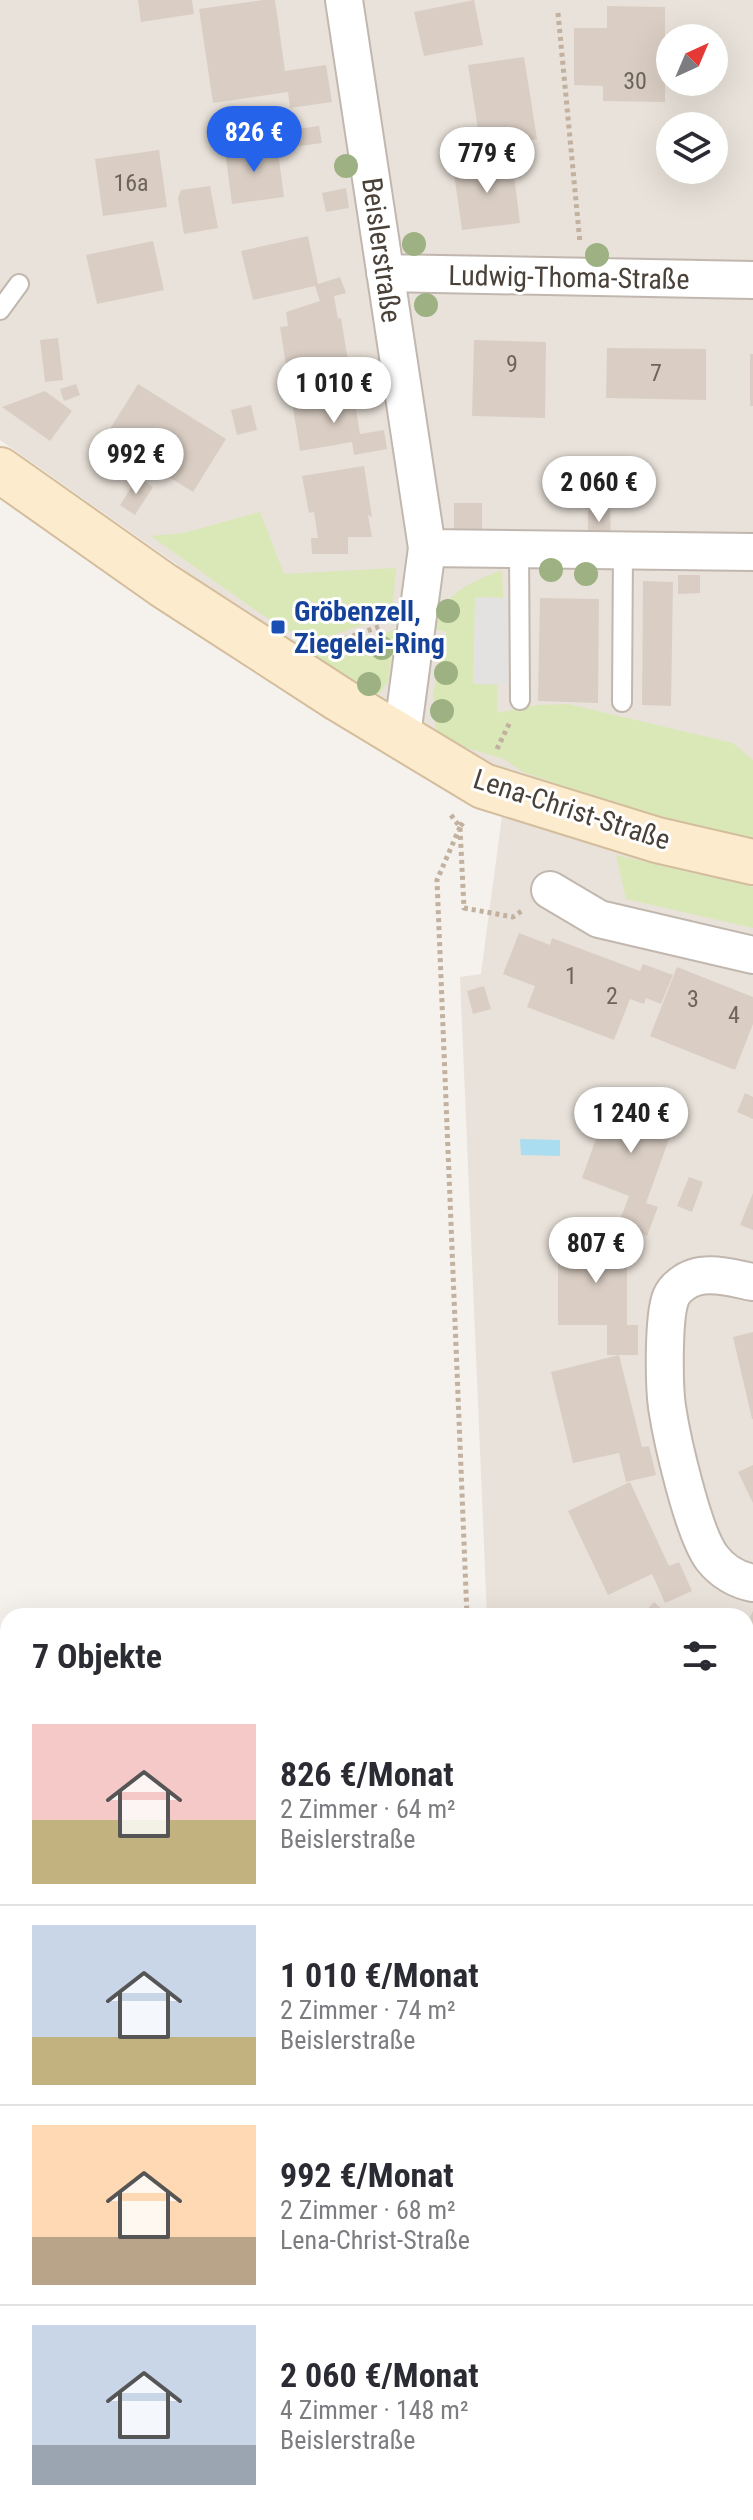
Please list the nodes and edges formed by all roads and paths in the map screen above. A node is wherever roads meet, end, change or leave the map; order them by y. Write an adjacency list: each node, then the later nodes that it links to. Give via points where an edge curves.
1 (344, 0): 3 (street, Beislerstraße)
2 (558, 13): 4 (path)
3 (385, 273): 4 (street, Ludwig-Thoma-Straße); 9 (street, Beislerstraße)
4 (583, 277): 5 (street, Ludwig-Thoma-Straße)
5 (753, 280)
6 (19, 284): 7 (lane)
7 (0, 310)
8 (0, 470): 15 (street, Lena-Christ-Straße, via 163,585)
9 (427, 548): 10 (street); 15 (street, Beislerstraße)
10 (519, 549): 11 (street); 13 (lane)
11 (623, 550): 12 (street); 14 (lane)
12 (753, 552)
13 (520, 700): 16 (path)
14 (622, 702)
15 (402, 735): 17 (street, Lena-Christ-Straße, via 483,786 657,840)
16 (492, 761)
17 (753, 862)
18 (550, 890): 19 (street, via 599,919); 22 (path, via 513,917 464,908 460,827 437,880)
19 (753, 955)
20 (753, 1282): 21 (street, via 702,1275 685,1281 672,1294 666,1315 666,1405 700,1535 712,1558 730,1575)
21 (753, 1583)
22 (467, 1608)

